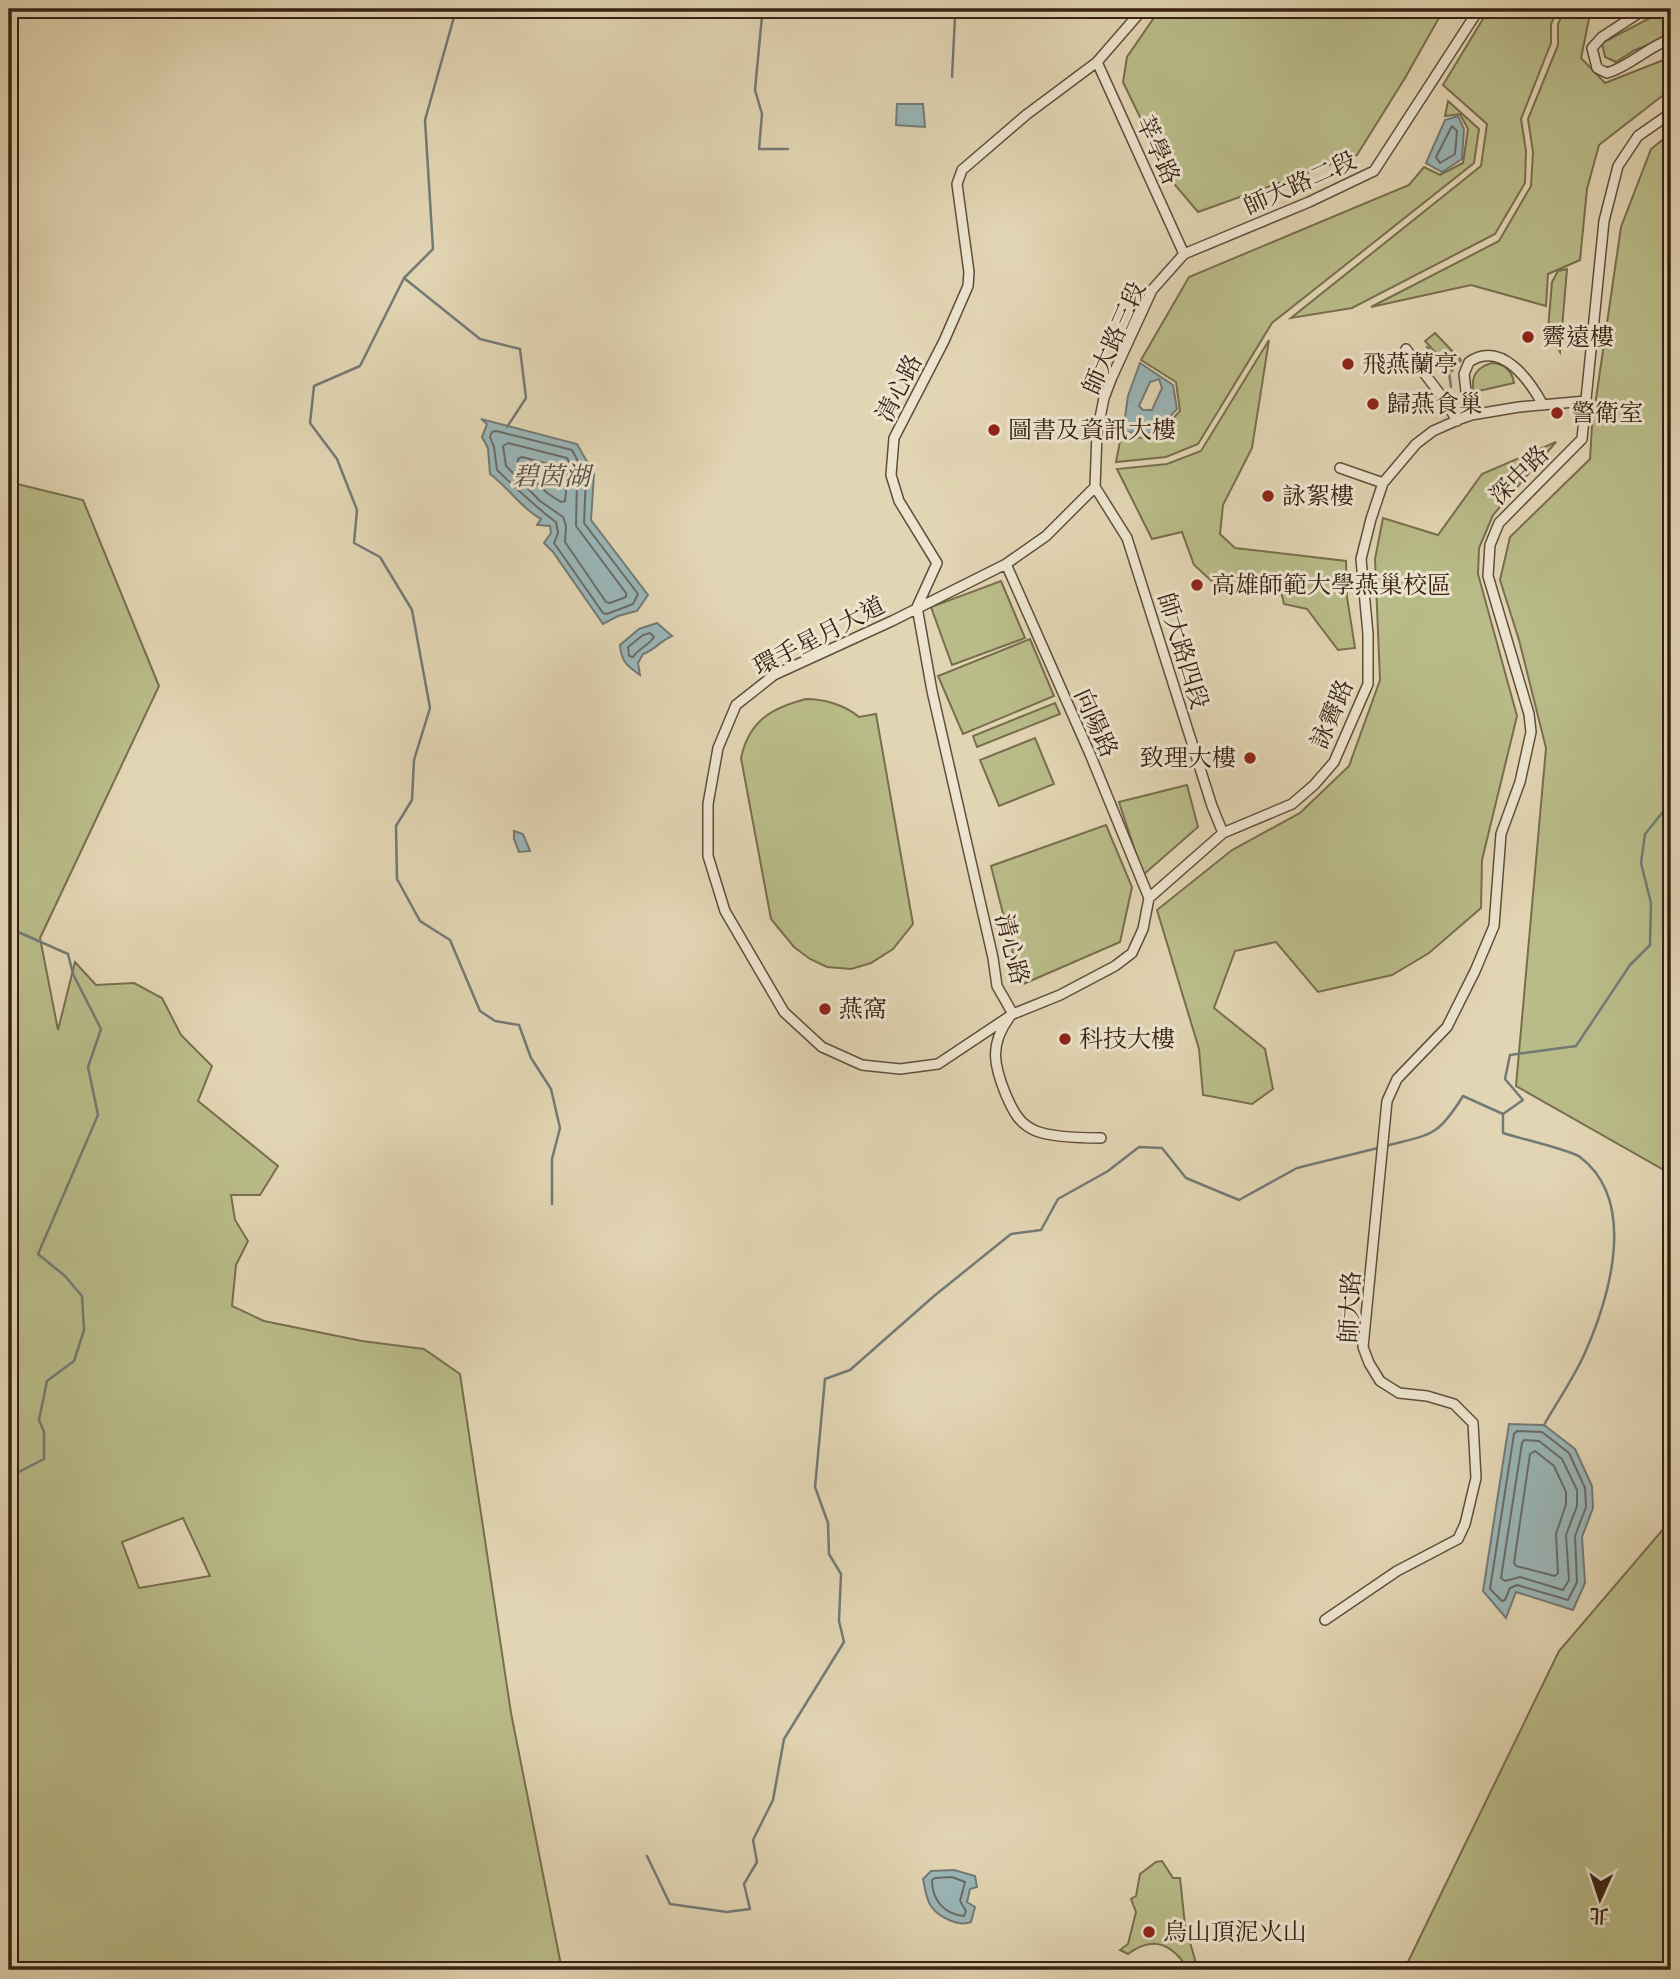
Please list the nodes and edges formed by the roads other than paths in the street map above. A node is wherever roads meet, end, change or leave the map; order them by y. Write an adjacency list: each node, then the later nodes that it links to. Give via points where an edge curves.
1 (1143, 9): 5 (street, 清心路)
2 (1479, 9): 7 (street, 師大路二段, via 1374,171)
3 (1645, 9): 4 (street, via 1592,48 1597,68 1607,73 1623,69)
4 (1671, 39)
5 (1097, 62): 7 (street, 莘學路); 17 (street, 清心路, via 993,142 962,170 957,184 968,286 894,438 891,475 899,501 937,563)
6 (1671, 113): 9 (street, 深中路, via 1637,136 1618,166 1604,221)
7 (1184, 254): 15 (street, 師大路三段, via 1152,290 1112,377 1097,433)
8 (1406, 349): 12 (street)
9 (1584, 402): 10 (street, 詠霽路); 20 (street, 深中路, via 1582,439 1499,523 1490,545 1488,576 1531,732 1520,782 1501,834)
10 (1543, 405): 11 (street, 詠霽路); 11 (street, via 1526,376 1507,361 1487,356 1469,362 1464,374)
11 (1469, 416): 12 (street, 詠霽路)
12 (1457, 421): 14 (street, 詠霽路, via 1416,444)
13 (1340, 468): 14 (street)
14 (1384, 483): 18 (street, 詠霽路, via 1361,559 1368,684 1334,762 1292,804)
15 (1095, 487): 16 (street, 環手星月大道, via 1045,536); 18 (street, 師大路四段, via 1127,538)
16 (1006, 564): 17 (street, 環手星月大道); 19 (street, 向陽路)
17 (917, 607): 21 (street, 清心路, via 997,986); 21 (street, 環手星月大道, via 774,675 736,705 718,748 708,804 708,856 725,911 784,1012 822,1047 862,1065 900,1069 938,1064)
18 (1223, 832): 19 (street)
19 (1149, 898): 21 (street, 環手星月大道, via 1132,953 1060,995)
20 (1494, 926): 23 (street, 師大路, via 1447,1027 1397,1079 1387,1101 1363,1347 1380,1381 1399,1393 1454,1404 1473,1423 1476,1478 1471,1501 1458,1539 1397,1571)
21 (1013, 1014): 22 (street, via 1002,1028 995,1068 1015,1117 1037,1131)
22 (1101, 1138)
23 (1325, 1620)

